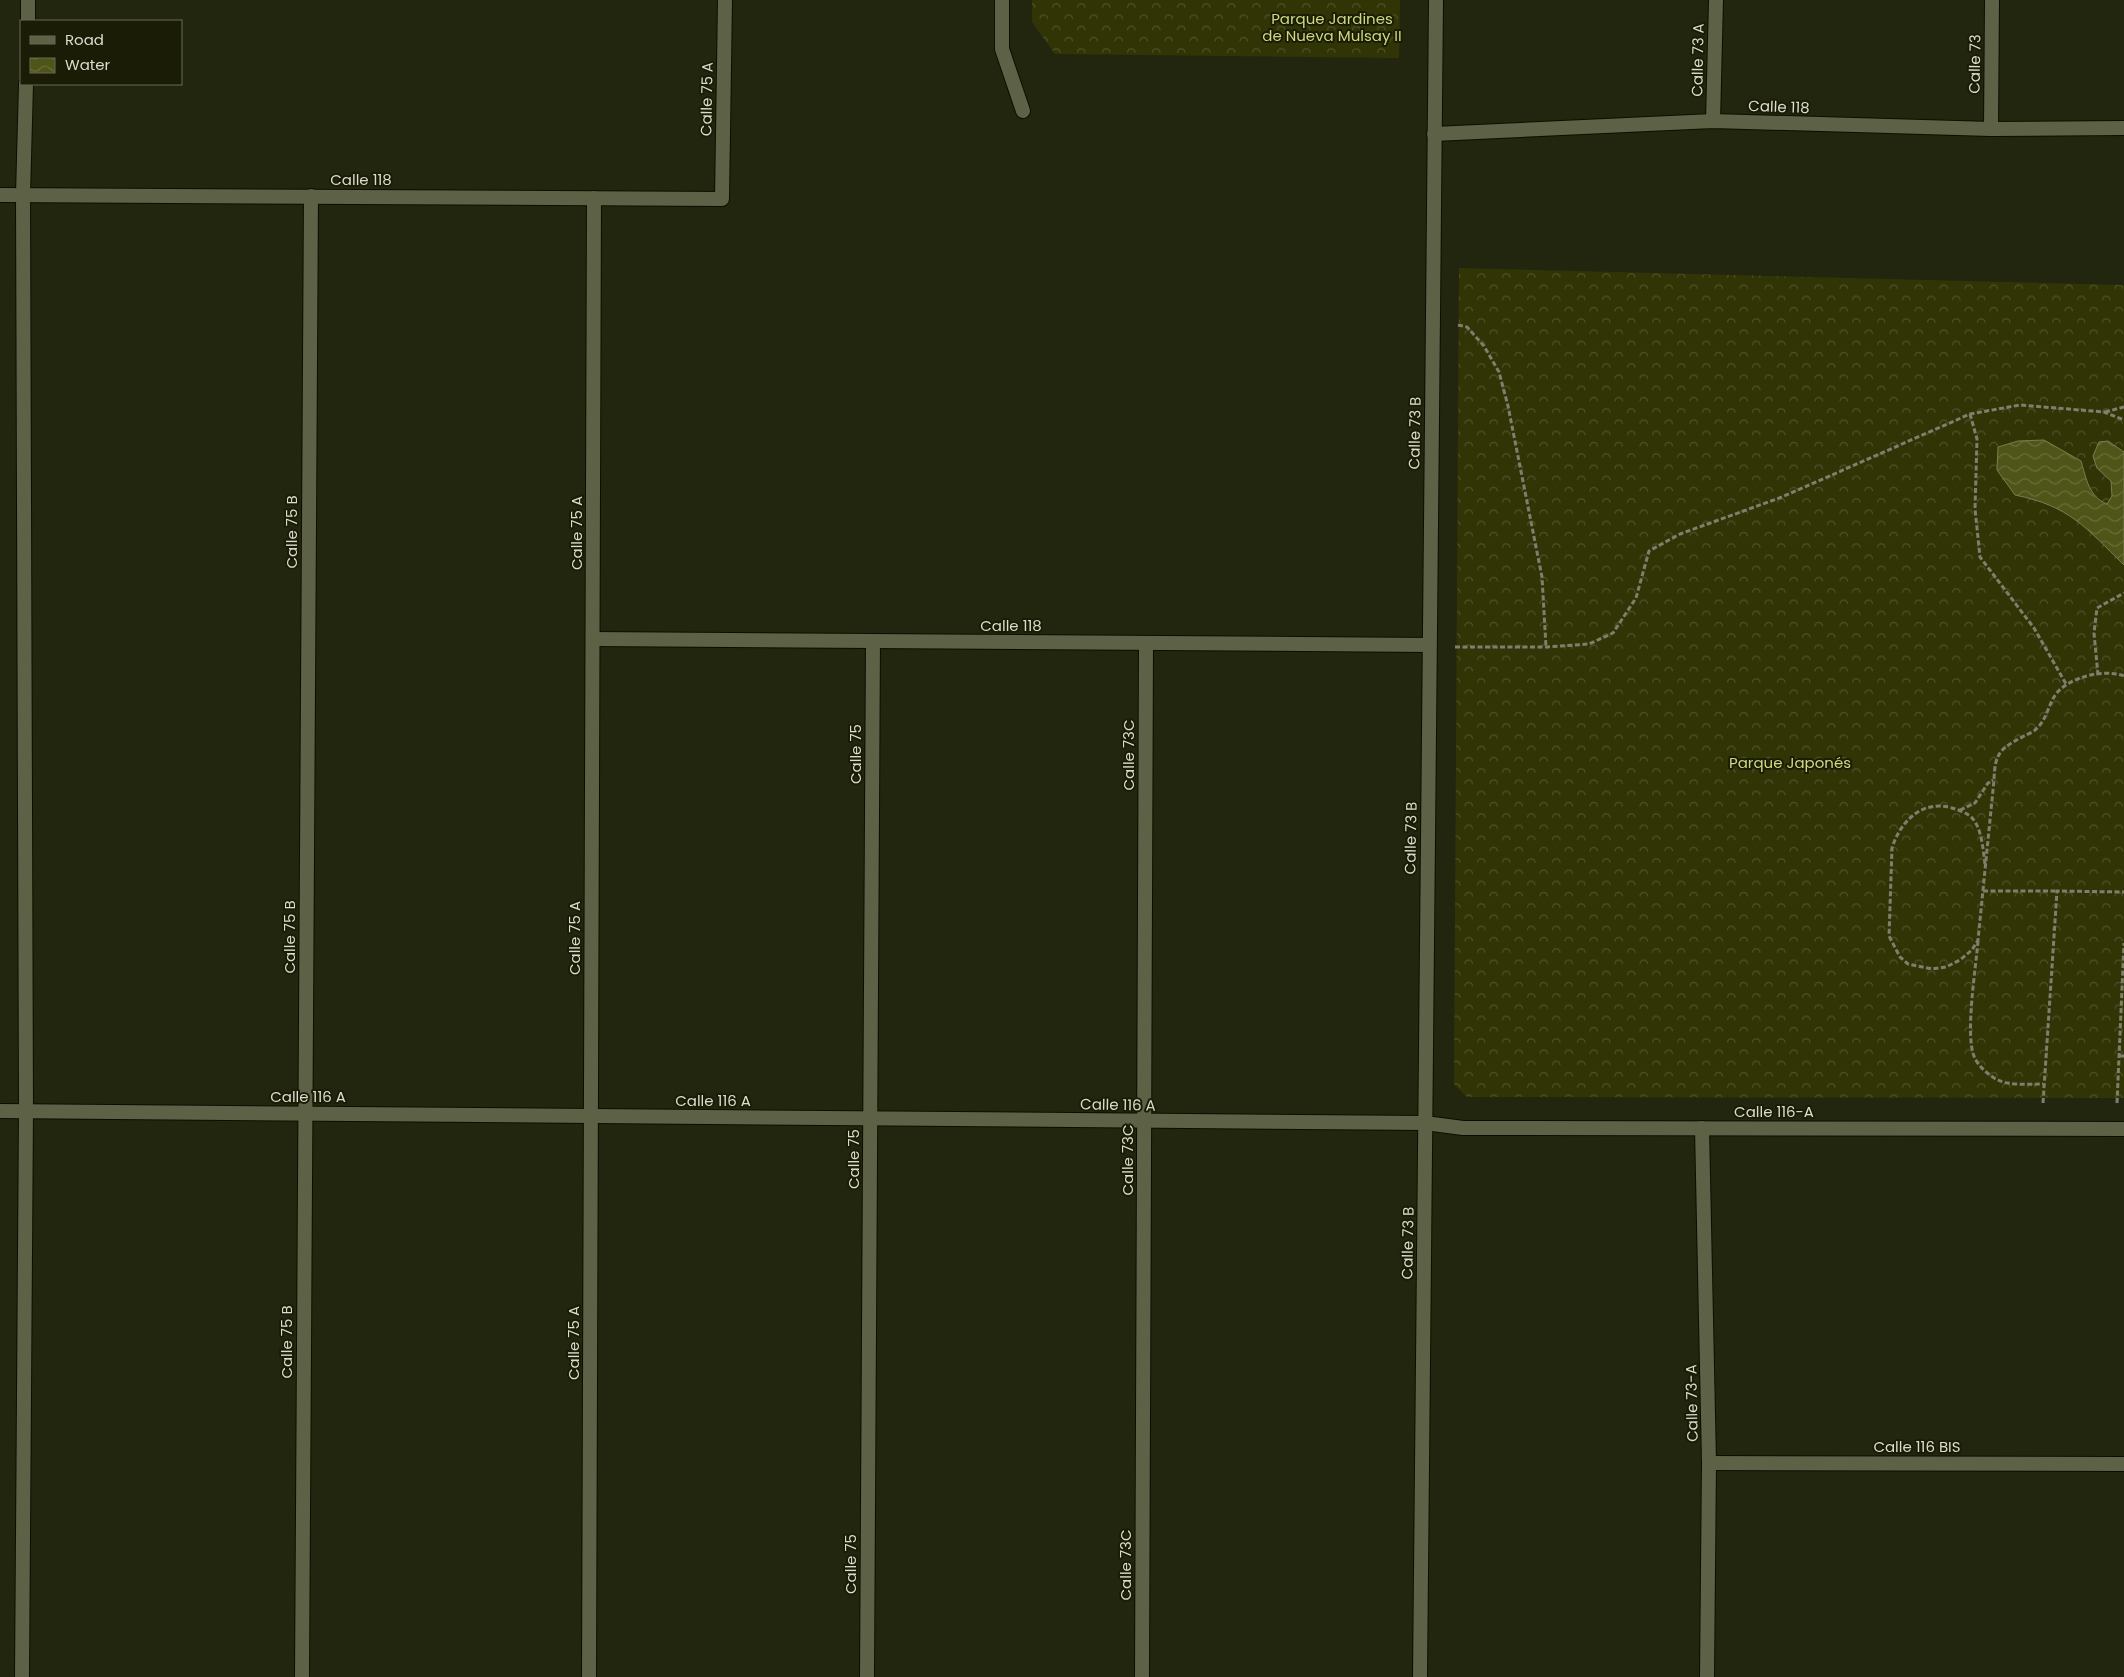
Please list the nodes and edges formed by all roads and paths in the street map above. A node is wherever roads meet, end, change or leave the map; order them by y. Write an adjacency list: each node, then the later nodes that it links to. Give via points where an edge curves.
1 (28, 0): 7 (street)
2 (725, 0): 18 (street, Calle 75 A)
3 (1002, 0): 9 (street, via 1002,49)
4 (1436, 0): 13 (street, Calle 73 B)
5 (1716, 0): 10 (street, Calle 73 A)
6 (1992, 0): 12 (street, Calle 73)
7 (28, 20)
8 (26, 85): 15 (street)
9 (1023, 112)
10 (1713, 121): 12 (street, Calle 118); 13 (street, Calle 118)
11 (2124, 128): 12 (street, Calle 118)
12 (1991, 129)
13 (1434, 134): 28 (street, Calle 73 B)
14 (0, 195): 15 (street, Calle 118)
15 (23, 195): 16 (street, Calle 118); 48 (street)
16 (311, 196): 17 (street, Calle 118); 49 (street, Calle 75 B)
17 (594, 198): 18 (street, Calle 118); 25 (street, Calle 75 A)
18 (722, 199)
19 (1455, 325): 30 (path, via 1467,327 1484,346 1499,372 1542,577)
20 (2124, 407): 21 (path)
21 (2104, 412): 22 (path, via 2020,405); 23 (path)
22 (1970, 414): 30 (path, via 1782,497 1680,534 1649,551 1636,598 1613,634 1589,644); 33 (path, via 1977,439 1975,509 1980,557 2034,628)
23 (2124, 420)
24 (2124, 593): 31 (path, via 2097,608 2094,633)
25 (593, 639): 26 (street, Calle 118); 50 (street, Calle 75 A)
26 (874, 642): 27 (street, Calle 118); 51 (street, Calle 75)
27 (1146, 643): 28 (street, Calle 118); 52 (street, Calle 73C)
28 (1430, 645): 53 (street, Calle 73 B)
29 (1453, 647): 30 (path)
30 (1546, 647)
31 (2098, 675): 32 (path); 33 (path)
32 (2124, 676)
33 (2066, 684): 34 (path, via 2054,696 2037,729 2007,745 1998,754)
34 (1994, 780): 35 (path, via 1988,782 1975,803); 36 (path)
35 (1959, 810): 36 (path, via 1972,818 1977,826); 40 (path, via 1943,806 1917,811 1896,836 1892,848 1889,936 1900,957 1908,964 1932,969 1960,960)
36 (1986, 864): 37 (path)
37 (1983, 891): 38 (path); 40 (path)
38 (2057, 891): 39 (path); 44 (path)
39 (2124, 892)
40 (1978, 940): 44 (path, via 1970,1040 1974,1057 1996,1080 2008,1084)
41 (2124, 943): 42 (path)
42 (2118, 1056): 43 (path); 46 (path)
43 (2124, 1056)
44 (2044, 1084): 45 (path)
45 (2043, 1104)
46 (2117, 1105)
47 (0, 1111): 48 (street, Calle 116 A)
48 (26, 1111): 49 (street, Calle 116 A); 58 (street)
49 (305, 1114): 50 (street, Calle 116 A); 59 (street, Calle 75 B)
50 (591, 1116): 51 (street, Calle 116 A); 60 (street, Calle 75 A)
51 (870, 1118): 52 (street, Calle 116 A); 61 (street, Calle 75)
52 (1144, 1121): 53 (street, Calle 116 A); 62 (street, Calle 73C)
53 (1425, 1123): 54 (street, Calle 116-A, via 1463,1128); 63 (street, Calle 73 B)
54 (1702, 1128): 55 (street, Calle 116-A); 56 (street, Calle 73-A)
55 (2124, 1129)
56 (1709, 1463): 57 (street, Calle 116 BIS); 64 (street, Calle 73-A)
57 (2124, 1464)
58 (22, 1677)
59 (302, 1677)
60 (589, 1677)
61 (867, 1677)
62 (1142, 1677)
63 (1420, 1677)
64 (1707, 1677)

